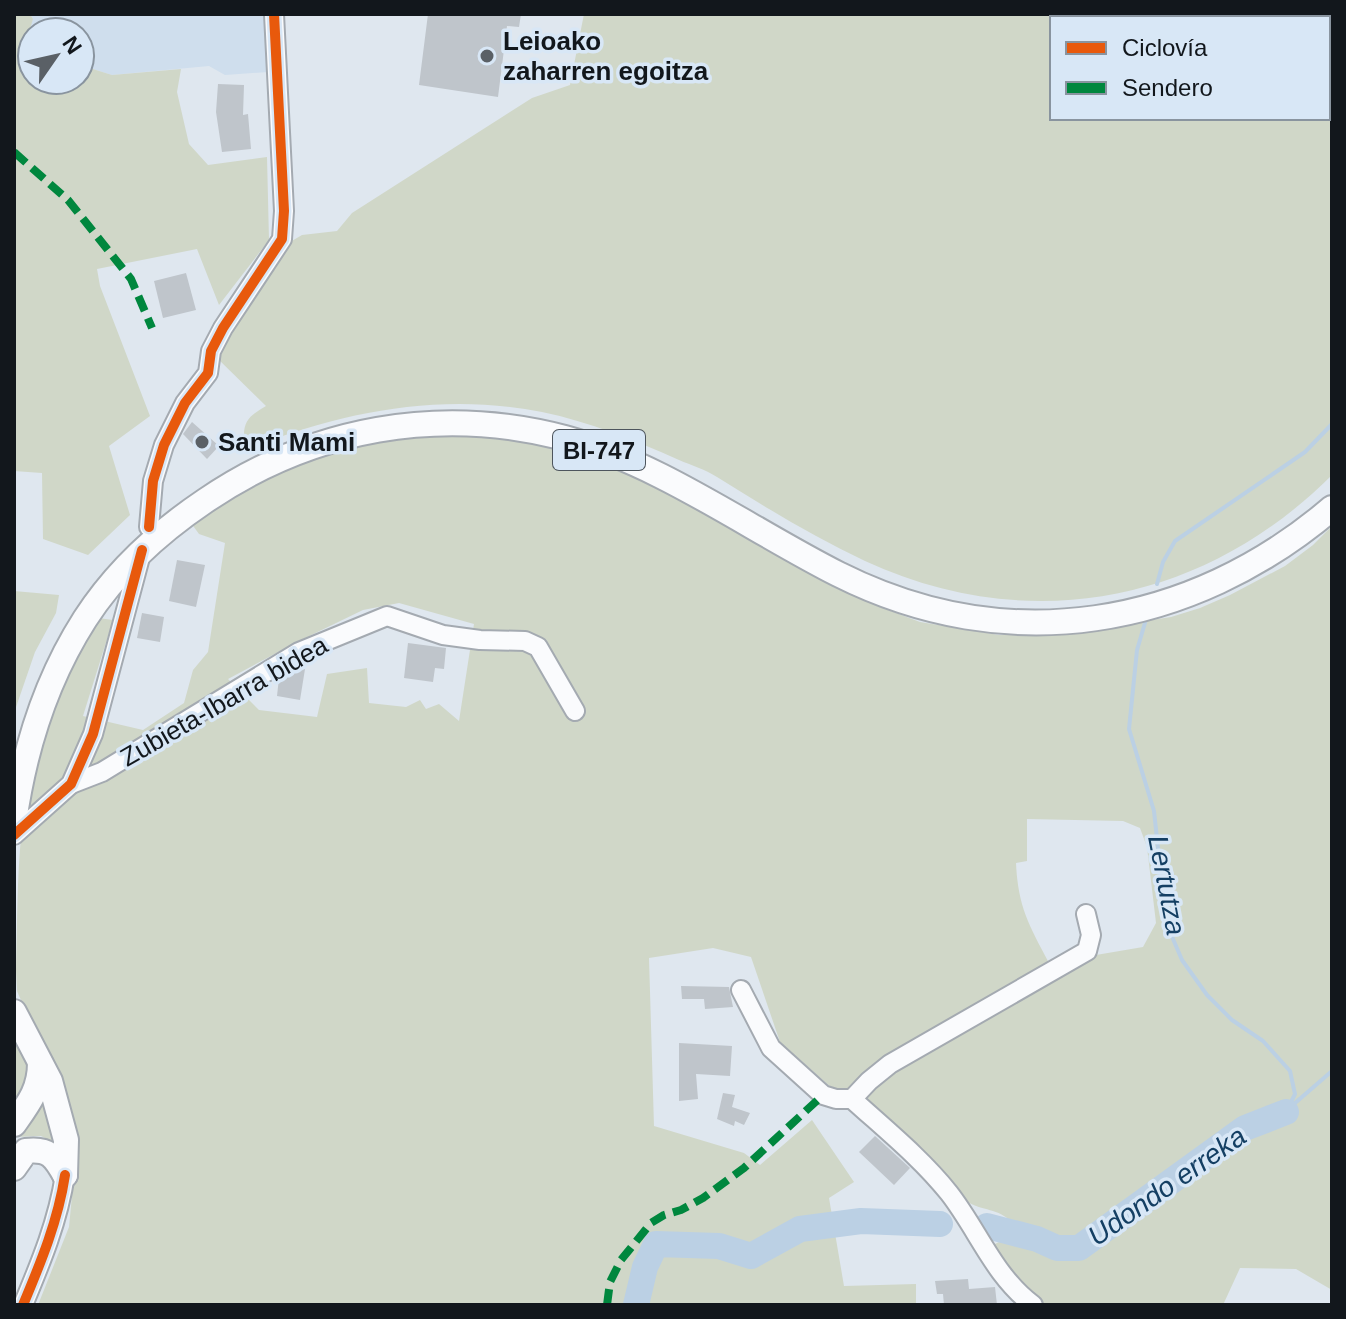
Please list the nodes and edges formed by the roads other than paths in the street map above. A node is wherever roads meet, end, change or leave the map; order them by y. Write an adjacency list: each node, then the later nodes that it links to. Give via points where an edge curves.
1 (274, 14): 4 (street, via 282,239 223,328 211,351 208,373 164,445 153,481)
2 (1332, 489): 4 (main road, BI-747, via 1298,521 1210,574 1162,592 1058,610 965,604 909,591 854,569 704,486 597,436 507,413 414,411 319,429 231,468)
3 (1332, 508): 5 (main road, BI-747, via 1259,562 1172,601 1062,623 1004,621 893,599 679,486 569,439 519,427 432,422 349,435 270,462 200,503)
4 (149, 527): 7 (main road, BI-747, via 75,613 50,657)
5 (142, 550): 8 (street, via 93,734); 9 (main road, BI-747, via 86,617 63,657 24,764)
6 (575, 711): 8 (street, Zubieta-Ibarra bidea, via 538,647 525,641 443,635 387,616 299,652 102,772)
7 (14, 753)
8 (71, 784): 10 (street)
9 (14, 822)
10 (14, 835)
11 (1086, 914): 16 (street, via 1091,935 1087,951 890,1064)
12 (741, 990): 16 (street, via 771,1048 823,1095)
13 (14, 1012): 15 (main road)
14 (14, 1033): 15 (main road)
15 (36, 1056): 17 (main road, via 40,1080); 19 (main road, via 50,1081 66,1140)
16 (852, 1099): 21 (street, via 949,1193 980,1244)
17 (14, 1124)
18 (14, 1168): 19 (main road, via 26,1151 40,1149 53,1155)
19 (65, 1175): 20 (street, via 45,1253)
20 (23, 1305)
21 (1033, 1305)

